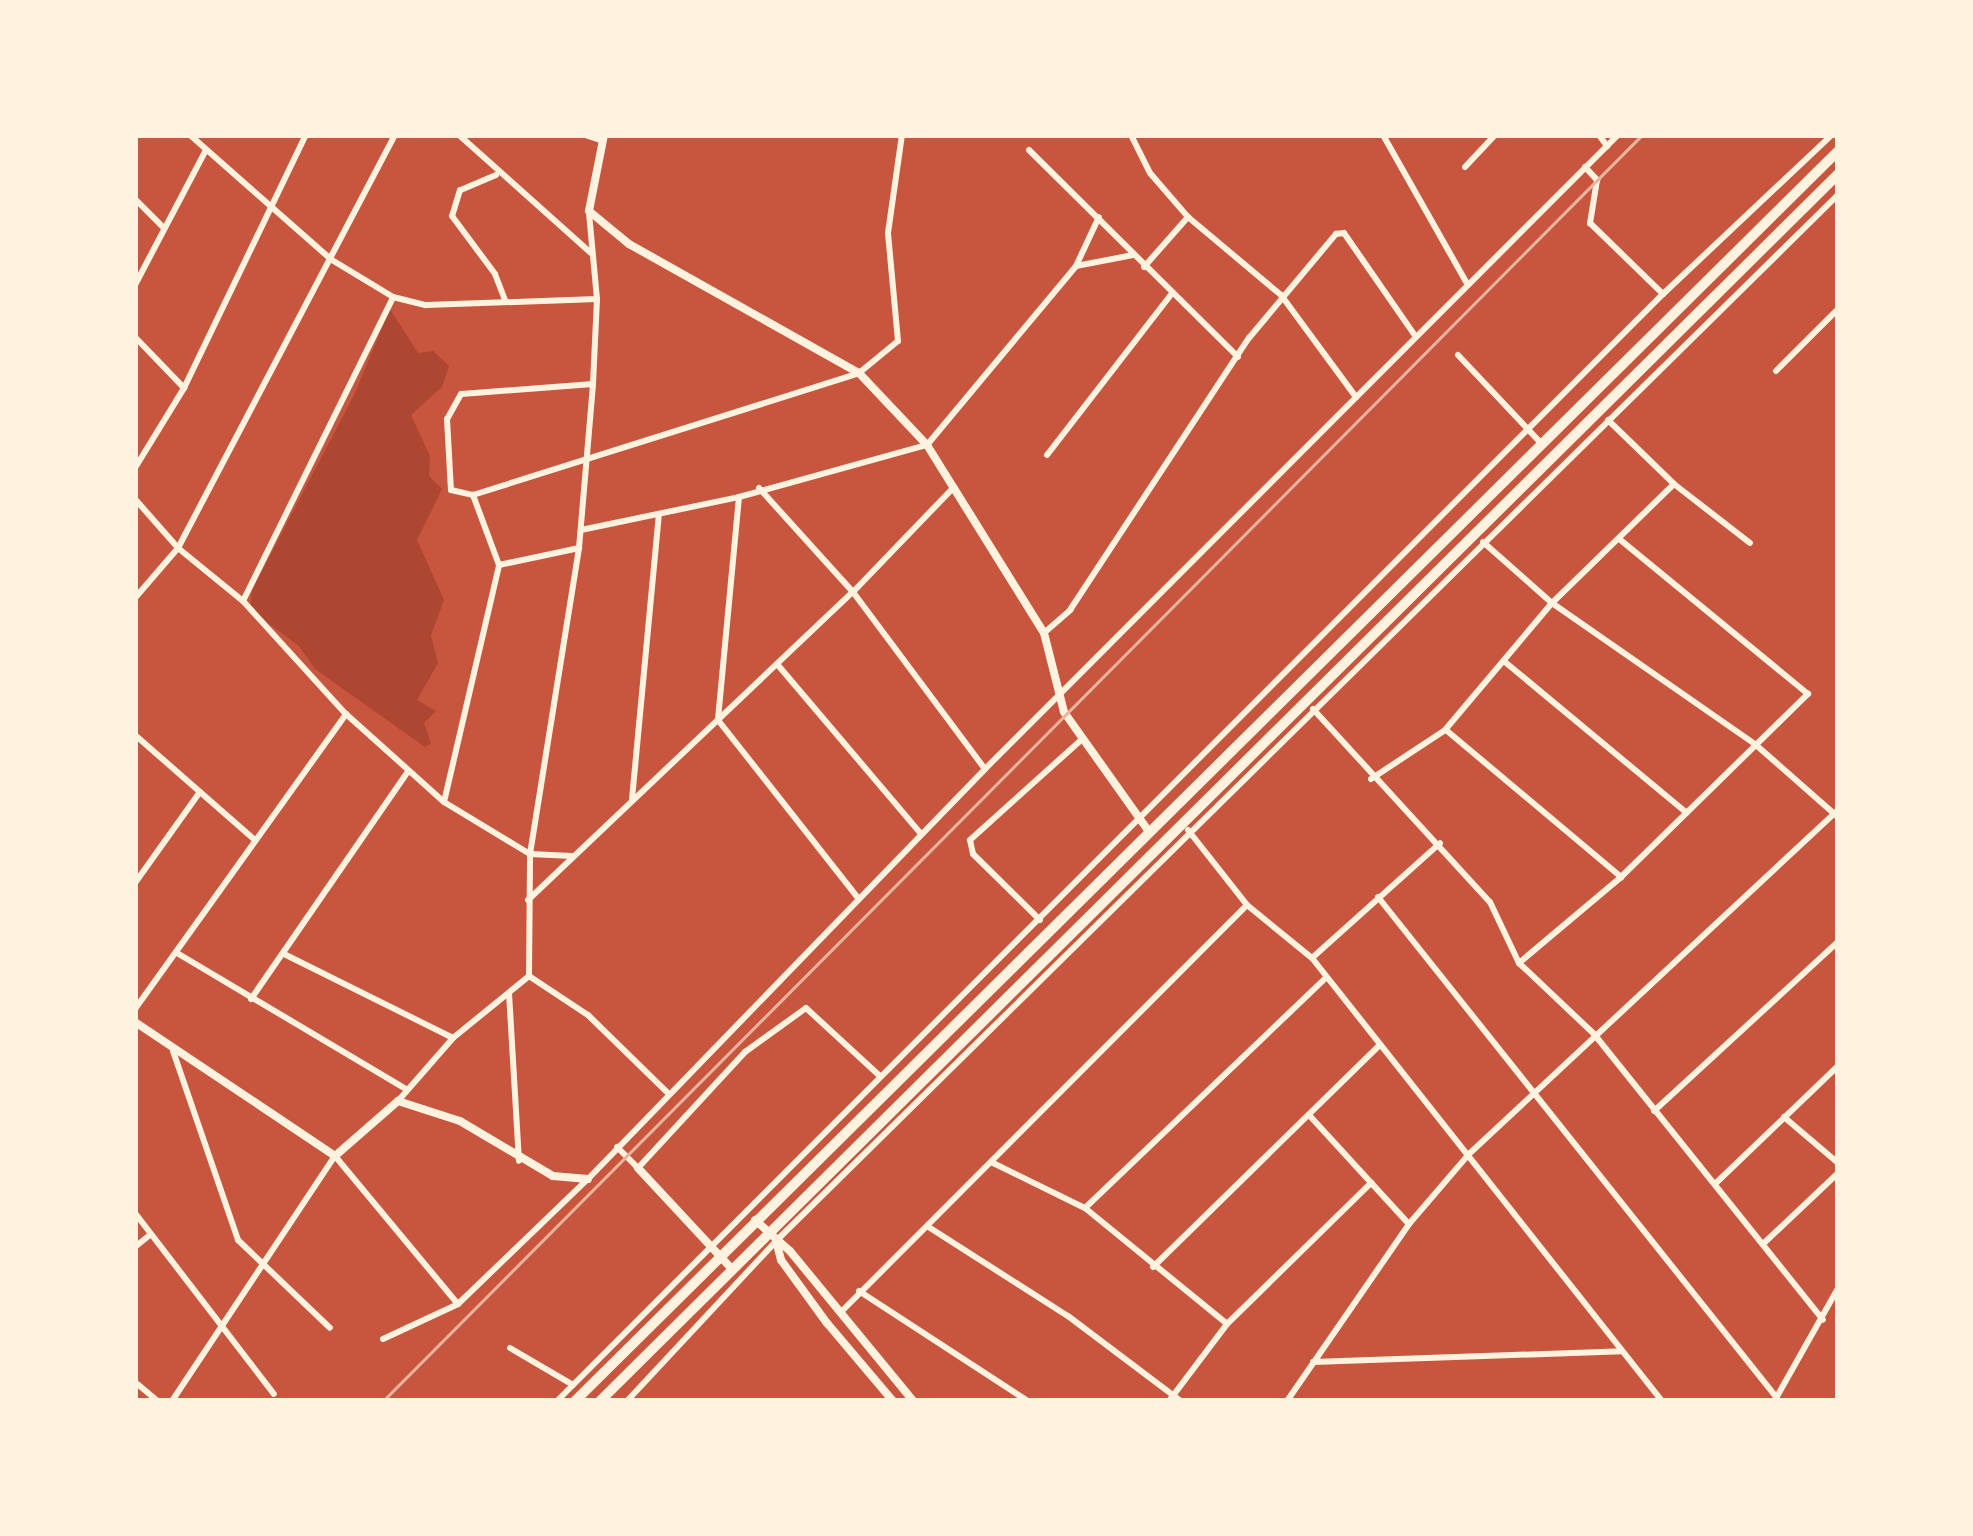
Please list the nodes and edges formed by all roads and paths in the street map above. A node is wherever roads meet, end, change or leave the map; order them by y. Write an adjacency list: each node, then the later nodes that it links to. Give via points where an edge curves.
1 (190, 135): 15 (street)
2 (306, 135): 24 (street)
3 (394, 135): 31 (street)
4 (459, 135): 21 (street)
5 (585, 135): 13 (street)
6 (902, 135): 48 (street, via 888,233 898,341)
7 (1131, 135): 27 (street, via 1150,173)
8 (1384, 135): 34 (street)
9 (1496, 135): 18 (street)
10 (1598, 135): 14 (street)
11 (1618, 135): 14 (street)
12 (1832, 135): 36 (street)
13 (604, 138): 25 (street)
14 (1607, 146): 19 (street)
15 (206, 150): 24 (street); 28 (street)
16 (1029, 150): 26 (street)
17 (1838, 151): 54 (highway)
18 (1465, 167)
19 (1586, 167): 34 (street); 36 (street, via 1598,180 1590,224)
20 (1838, 174): 152 (highway)
21 (498, 176): 29 (street, via 532,196); 41 (street, via 460,190 452,216 495,274)
22 (1838, 195): 52 (street)
23 (135, 199): 28 (street)
24 (273, 206): 31 (street); 50 (street)
25 (589, 211): 29 (street); 48 (street, via 629,244)
26 (1099, 218): 30 (street); 32 (street)
27 (1188, 218): 33 (street); 38 (street)
28 (163, 227): 35 (street)
29 (592, 254): 40 (street)
30 (1133, 255): 32 (street); 33 (street)
31 (332, 260): 39 (street); 70 (street)
32 (1076, 266): 55 (street)
33 (1144, 268): 37 (street)
34 (1468, 284): 44 (street)
35 (135, 285)
36 (1663, 294): 53 (street)
37 (1170, 296): 46 (street); 57 (street)
38 (1281, 296): 44 (street, via 1336,234 1344,234); 46 (street); 51 (street)
39 (393, 297): 41 (street, via 426,305); 75 (street)
40 (597, 299): 41 (street); 49 (street)
41 (506, 302)
42 (1838, 310): 47 (street)
43 (135, 337): 50 (street)
44 (1416, 337): 51 (street)
45 (1458, 354): 53 (street)
46 (1238, 357): 77 (street, via 1070,610)
47 (1776, 371)
48 (859, 373): 55 (street); 56 (street)
49 (593, 384): 56 (street); 62 (street, via 460,394 447,418 445,464 454,494)
50 (184, 388): 58 (street)
51 (1356, 397): 80 (street)
52 (1608, 420): 59 (street); 68 (street)
53 (1528, 430): 54 (street); 96 (street)
54 (1540, 442): 97 (highway)
55 (928, 445): 60 (street); 61 (street)
56 (585, 455): 62 (street); 66 (street)
57 (1048, 455)
58 (135, 468)
59 (1674, 484): 67 (street); 69 (street)
60 (954, 487): 73 (street); 77 (street)
61 (759, 488): 63 (street); 73 (street)
62 (473, 495): 72 (street)
63 (739, 497): 65 (street); 83 (street)
64 (135, 500): 70 (street)
65 (659, 516): 66 (street); 93 (street)
66 (581, 530): 71 (street)
67 (1618, 539): 76 (street); 87 (street, via 1808,694)
68 (1483, 542): 76 (street); 81 (street)
69 (1750, 543)
70 (178, 548): 74 (street); 75 (street)
71 (579, 548): 72 (street); 102 (street)
72 (499, 566): 92 (street)
73 (854, 592): 79 (street); 88 (street)
74 (135, 598)
75 (242, 601): 82 (street)
76 (1552, 603): 78 (street); 87 (street)
77 (1044, 632): 80 (street)
78 (1505, 662): 84 (street); 94 (street)
79 (777, 664): 83 (street); 99 (street)
80 (1058, 700): 86 (street); 88 (street)
81 (1313, 709): 90 (street); 98 (street)
82 (346, 714): 89 (street); 100 (street)
83 (718, 720): 93 (street); 106 (street)
84 (1446, 730): 90 (street); 104 (street)
85 (135, 735): 91 (street)
86 (1082, 739): 96 (street); 110 (street, via 970,840 973,854)
87 (1756, 745): 94 (street); 95 (street)
88 (986, 769): 99 (street)
89 (408, 772): 92 (street); 113 (street)
90 (1371, 780): 101 (street)
91 (200, 792): 100 (street); 105 (street)
92 (444, 802): 102 (street)
93 (631, 802): 103 (street)
94 (1686, 813): 104 (street)
95 (1837, 814): 122 (street)
96 (1141, 818): 97 (street); 110 (street)
97 (1148, 830): 148 (highway)
98 (1188, 830): 109 (street); 152 (street)
99 (921, 834): 106 (street)
100 (255, 840): 112 (street)
101 (1440, 842): 107 (street); 115 (street, via 1490,902)
102 (530, 854): 103 (street); 108 (street)
103 (573, 856): 108 (street)
104 (1621, 876): 115 (street)
105 (135, 883)
106 (858, 898): 129 (street)
107 (1378, 898): 114 (street); 130 (street)
108 (527, 901): 116 (street)
109 (1247, 905): 114 (street); 139 (street)
110 (1040, 920): 127 (street)
111 (1838, 942): 132 (street)
112 (177, 954): 119 (street); 120 (street)
113 (286, 956): 119 (street); 123 (street)
114 (1312, 958): 117 (street)
115 (1519, 963): 122 (street)
116 (529, 976): 118 (street); 129 (street, via 588,1015)
117 (1326, 978): 124 (street); 146 (street)
118 (509, 992): 123 (street); 138 (street)
119 (251, 999): 128 (street)
120 (135, 1009)
121 (135, 1022): 125 (street)
122 (1594, 1034): 130 (street); 132 (street)
123 (453, 1038): 128 (street)
124 (1380, 1045): 133 (street); 136 (street)
125 (173, 1051): 137 (street); 157 (street, via 217,1193 238,1240)
126 (1838, 1066): 134 (street)
127 (880, 1076): 141 (street, via 806,1008 745,1052); 148 (street)
128 (406, 1089): 131 (street)
129 (667, 1092): 135 (street)
130 (1533, 1092): 136 (street); 177 (street)
131 (398, 1101): 137 (street); 138 (street, via 460,1121)
132 (1654, 1111): 145 (street)
133 (1309, 1115): 144 (street); 158 (street)
134 (1784, 1118): 140 (street); 145 (street)
135 (617, 1147): 141 (street); 143 (street)
136 (1470, 1154): 149 (street); 170 (street)
137 (335, 1156): 157 (street); 162 (street)
138 (519, 1161): 143 (street, via 567,1180)
139 (991, 1162): 146 (street); 150 (street)
140 (1838, 1163)
141 (638, 1168): 155 (street)
142 (1838, 1173): 153 (street)
143 (588, 1179): 162 (street)
144 (1372, 1183): 149 (street); 165 (street)
145 (1716, 1183): 153 (street)
146 (1085, 1208): 158 (street)
147 (135, 1213): 151 (street)
148 (751, 1216): 152 (street); 155 (street); 156 (highway)
149 (1410, 1224): 171 (street)
150 (927, 1226): 161 (street); 176 (street, via 1068,1316)
151 (150, 1235): 154 (street); 166 (street)
152 (772, 1237): 159 (highway); 163 (street); 175 (street); 184 (street, via 827,1323)
153 (1763, 1244): 164 (street)
154 (135, 1247)
155 (707, 1247): 156 (street); 173 (street)
156 (718, 1256): 159 (street); 181 (highway)
157 (264, 1267): 166 (street); 167 (street)
158 (1152, 1267): 165 (street)
159 (732, 1269): 182 (highway)
160 (1838, 1288): 164 (street)
161 (859, 1291): 163 (street); 186 (street)
162 (458, 1304): 168 (street)
163 (840, 1312): 185 (street)
164 (1823, 1320): 177 (street)
165 (1228, 1324): 176 (street)
166 (217, 1326): 174 (street); 179 (street)
167 (330, 1328)
168 (384, 1338)
169 (510, 1348): 173 (street)
170 (1623, 1352): 171 (street); 188 (street)
171 (1313, 1362): 187 (street)
172 (135, 1382): 178 (street)
173 (573, 1385): 180 (street)
174 (274, 1394)
175 (630, 1398): 183 (street)
176 (1175, 1399)
177 (1775, 1399)
178 (158, 1401)
179 (172, 1401)
180 (558, 1401)
181 (576, 1401)
182 (600, 1401)
183 (644, 1401)
184 (893, 1401)
185 (913, 1401)
186 (1028, 1401)
187 (1287, 1401)
188 (1662, 1401)

